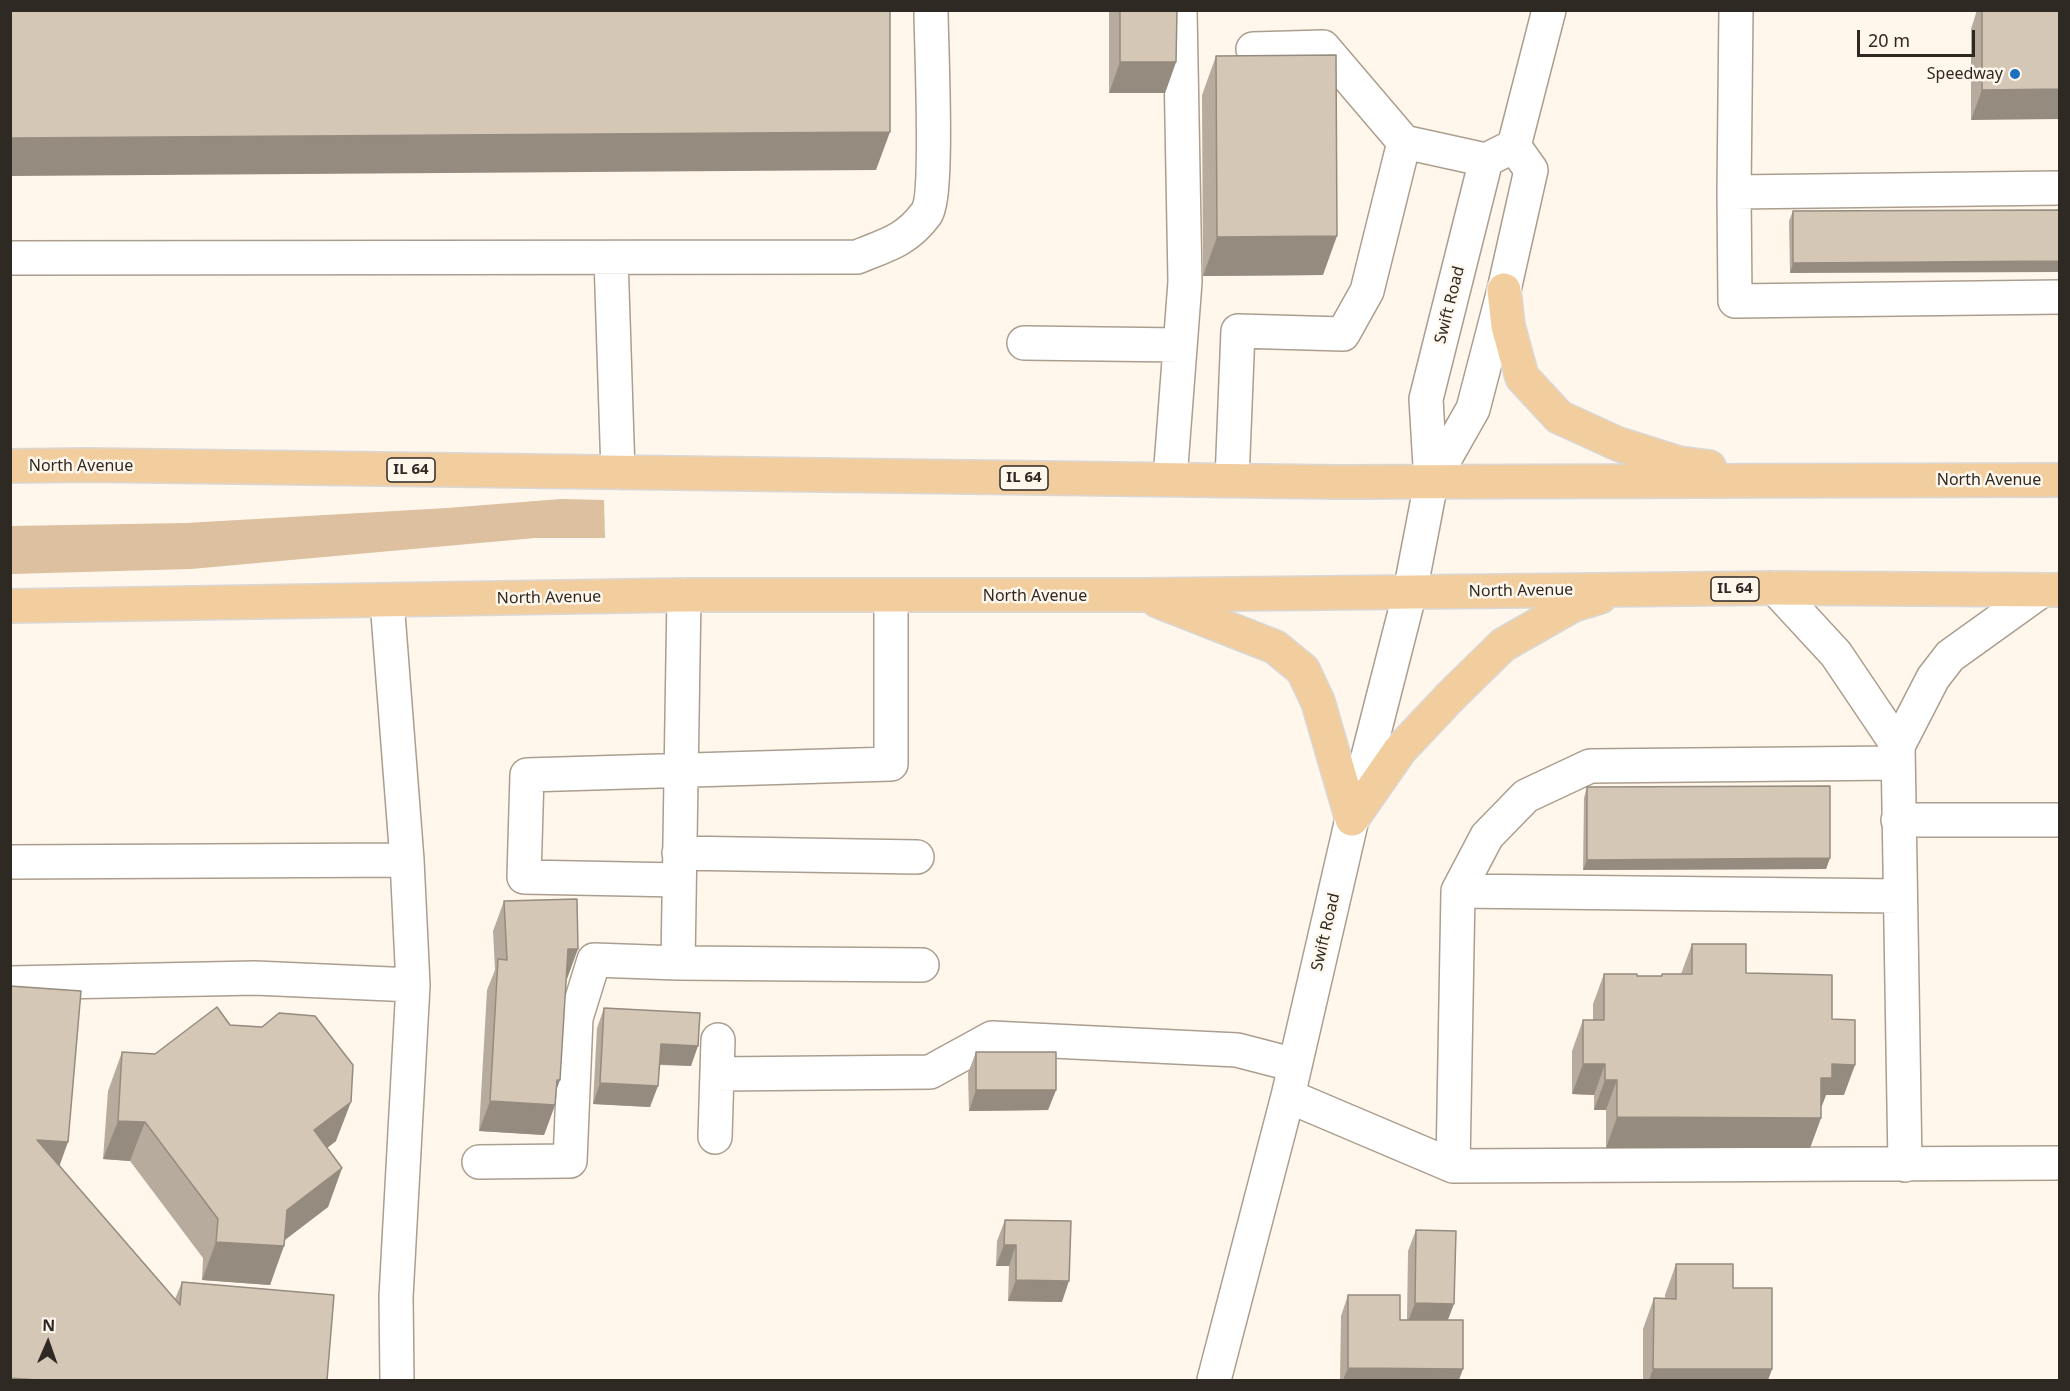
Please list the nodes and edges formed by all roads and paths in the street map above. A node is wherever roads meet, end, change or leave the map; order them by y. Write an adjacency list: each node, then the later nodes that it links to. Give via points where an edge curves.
1 (931, 10): 11 (street, via 933,168 928,212 902,239 857,257)
2 (1180, 10): 15 (street, via 1185,282)
3 (1549, 10): 7 (street, Swift Road)
4 (1736, 10): 9 (street)
5 (1253, 49): 6 (street, via 1323,47)
6 (1404, 142): 7 (street); 19 (street, via 1367,291 1343,334 1238,331)
7 (1500, 153): 12 (street, Swift Road, via 1531,170); 22 (street, Swift Road, via 1426,399)
8 (2060, 188): 9 (street)
9 (1734, 192): 13 (street, via 1735,302)
10 (10, 258): 11 (street)
11 (610, 258): 17 (street)
12 (1504, 290): 21 (main road, via 1508,326 1522,377 1559,417 1618,444 1678,463); 22 (street, Swift Road, via 1473,408)
13 (2060, 297)
14 (1024, 343): 15 (street)
15 (1180, 345): 18 (street)
16 (10, 466): 17 (main road, North Avenue / IL 64)
17 (618, 472): 18 (main road, North Avenue / IL 64)
18 (1170, 479): 19 (main road, North Avenue / IL 64)
19 (1232, 480): 22 (main road, North Avenue / IL 64)
20 (2060, 480): 21 (main road, North Avenue / IL 64)
21 (1821, 481): 22 (main road, North Avenue / IL 64)
22 (1431, 483): 26 (street, Swift Road)
23 (1775, 588): 24 (main road, North Avenue / IL 64); 25 (main road, North Avenue / IL 64); 32 (street, via 1836,654)
24 (1626, 590): 26 (main road, North Avenue / IL 64); 34 (main road, via 1573,605 1503,645 1400,750)
25 (2051, 590): 32 (street, via 1950,656 1933,678)
26 (1410, 592): 28 (main road, North Avenue / IL 64); 34 (street, Swift Road)
27 (684, 595): 29 (main road, North Avenue / IL 64); 30 (main road, North Avenue / IL 64); 33 (street)
28 (1142, 595): 29 (main road, North Avenue / IL 64); 34 (main road, via 1275,647 1303,670 1318,702)
29 (891, 596): 33 (street, via 891,764)
30 (387, 601): 31 (main road, North Avenue / IL 64); 38 (street)
31 (10, 606)
32 (1898, 754): 35 (street); 41 (street, via 1590,766 1526,796 1487,836)
33 (680, 771): 40 (street); 40 (street, via 527,775 524,878)
34 (1352, 819): 49 (street, Swift Road)
35 (1898, 820): 36 (street); 42 (street)
36 (2060, 820)
37 (917, 857): 40 (street)
38 (407, 860): 39 (street); 46 (street)
39 (10, 862)
40 (679, 867): 43 (street)
41 (1458, 891): 42 (street); 54 (street)
42 (1900, 896): 53 (street)
43 (678, 963): 44 (street); 51 (street, via 594,960 576,1018 570,1161)
44 (922, 965)
45 (10, 983): 46 (street, via 255,978)
46 (413, 985): 55 (street, via 396,1297)
47 (718, 1040): 48 (street)
48 (717, 1074): 49 (street, via 930,1072 992,1038 1237,1050); 50 (street)
49 (1291, 1080): 54 (street); 56 (street, Swift Road)
50 (715, 1137)
51 (479, 1162)
52 (2060, 1163): 53 (street)
53 (1905, 1164): 54 (street)
54 (1453, 1166)
55 (397, 1380)
56 (1214, 1380)

